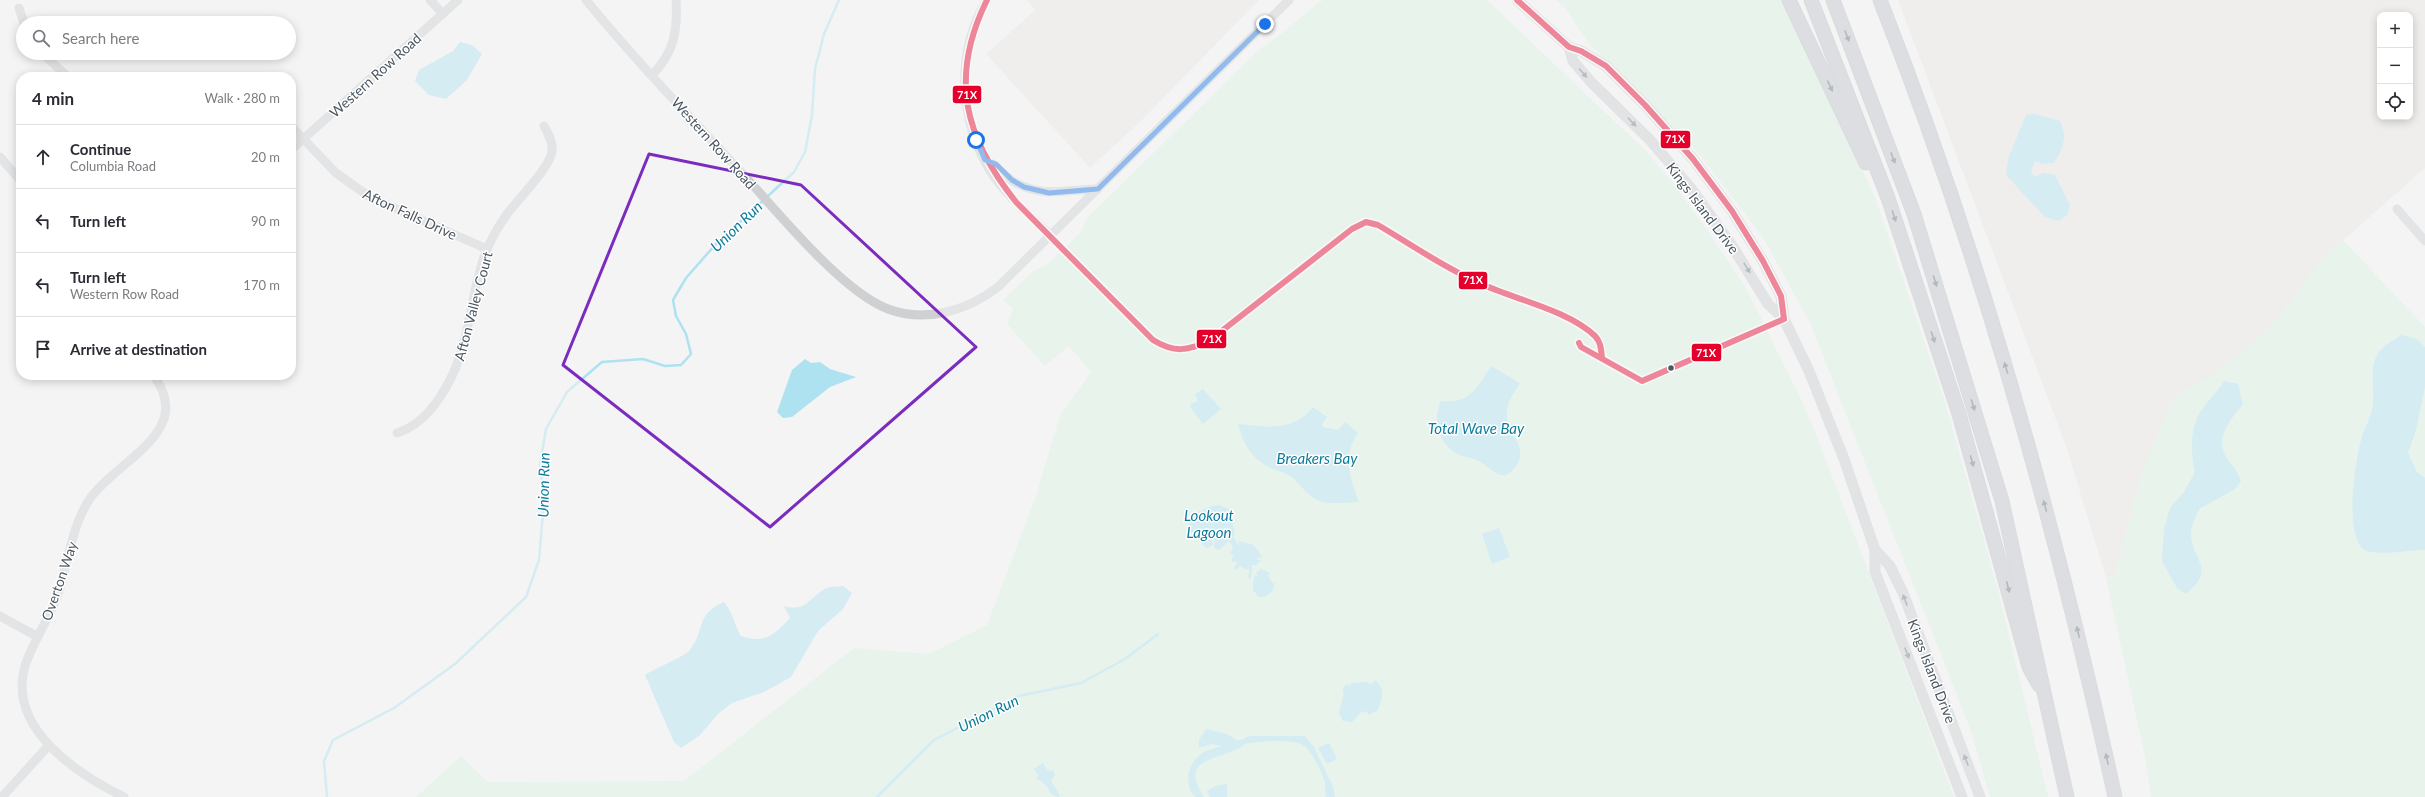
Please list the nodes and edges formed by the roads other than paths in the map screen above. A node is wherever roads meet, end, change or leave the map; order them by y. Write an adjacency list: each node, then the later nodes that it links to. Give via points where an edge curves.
1 (430, 0): 13 (street)
2 (458, 0): 13 (street, Western Row Road)
3 (586, 0): 18 (street, Western Row Road)
4 (676, 0): 18 (street, via 676,37 669,53)
5 (987, 0): 24 (street, via 969,39 965,80 968,112)
6 (1289, 0): 26 (street, Western Row Road)
7 (1518, 0): 15 (main road, Kings Island Drive)
8 (1789, 0): 27 (highway, one-way to 27, via 1870,172)
9 (1811, 0): 27 (highway)
10 (1834, 0): 38 (highway, one-way to 38, via 1914,214 2000,494)
11 (1880, 0): 45 (highway, one-way to 11, via 2076,625 2025,433 1954,204)
12 (19, 8): 14 (street)
13 (443, 14): 21 (street, Western Row Road)
14 (22, 16)
15 (1569, 47): 32 (main road, Kings Island Drive, one-way to 32, via 1573,61 1586,77 1650,140 1690,187 1735,250 1768,304); 32 (main road, Kings Island Drive, via 1606,66 1693,159 1732,211 1763,262 1781,296)
16 (50, 60): 17 (street)
17 (63, 72)
18 (652, 75): 29 (street, Western Row Road, via 838,275 865,297 888,309 921,315 938,314 984,298)
19 (544, 126): 31 (street, Afton Valley Court, via 552,145 551,158 505,217)
20 (296, 131): 21 (street, Afton Falls Drive)
21 (303, 139): 22 (street, Western Row Road); 31 (street, Afton Falls Drive, via 336,173 370,197)
22 (296, 145)
23 (0, 157): 25 (street)
24 (985, 160): 26 (street, via 996,164 1012,180 1024,187 1049,193); 29 (street, via 1001,186)
25 (16, 175)
26 (1098, 189): 29 (street, Western Row Road)
27 (1888, 198): 38 (highway, one-way to 38, via 1958,414 2029,667)
28 (2398, 209): 30 (street)
29 (1050, 236)
30 (2425, 241)
31 (487, 249): 34 (street, Afton Valley Court, via 478,279 467,339 456,371 446,389 421,421 410,429)
32 (1784, 320): 35 (main road, Kings Island Drive, via 1815,385)
33 (156, 380): 37 (street, Overton Way, via 165,396 167,410 164,424 151,440 105,481 88,502 79,520 56,599)
34 (397, 433)
35 (1875, 550): 42 (main road, Kings Island Drive, one-way to 42, via 1875,572); 43 (main road, Kings Island Drive, one-way to 35, via 1903,593 1890,566)
36 (0, 616): 37 (street)
37 (38, 637): 39 (street, Overton Way, via 25,667 23,693 30,719)
38 (2046, 699): 44 (highway)
39 (49, 745): 40 (street); 41 (street, Overton Way, via 92,780)
40 (2, 797)
41 (124, 797)
42 (1962, 797)
43 (1980, 797)
44 (2067, 797)
45 (2115, 797)

